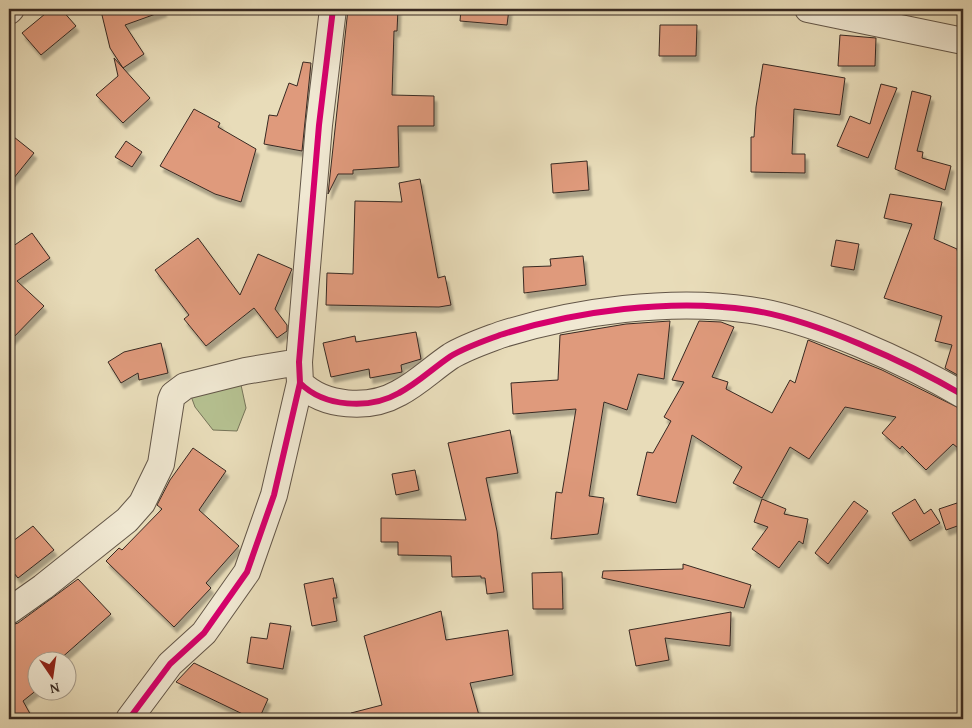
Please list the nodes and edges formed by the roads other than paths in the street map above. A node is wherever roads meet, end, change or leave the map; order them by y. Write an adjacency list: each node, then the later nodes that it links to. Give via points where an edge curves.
1 (333, 9): 4 (street, via 319,125)
2 (808, 9): 3 (street)
3 (963, 41)
4 (299, 372): 5 (street, via 307,390 324,399 342,403 379,400 397,394 452,356 499,336 569,318 619,310 702,307 750,310 786,317 845,339); 6 (street, via 245,371 185,386 177,391 171,400 161,464 142,503 127,520); 7 (street, via 274,495 247,572 204,633 170,664)
5 (963, 395)
6 (9, 611)
7 (129, 719)

